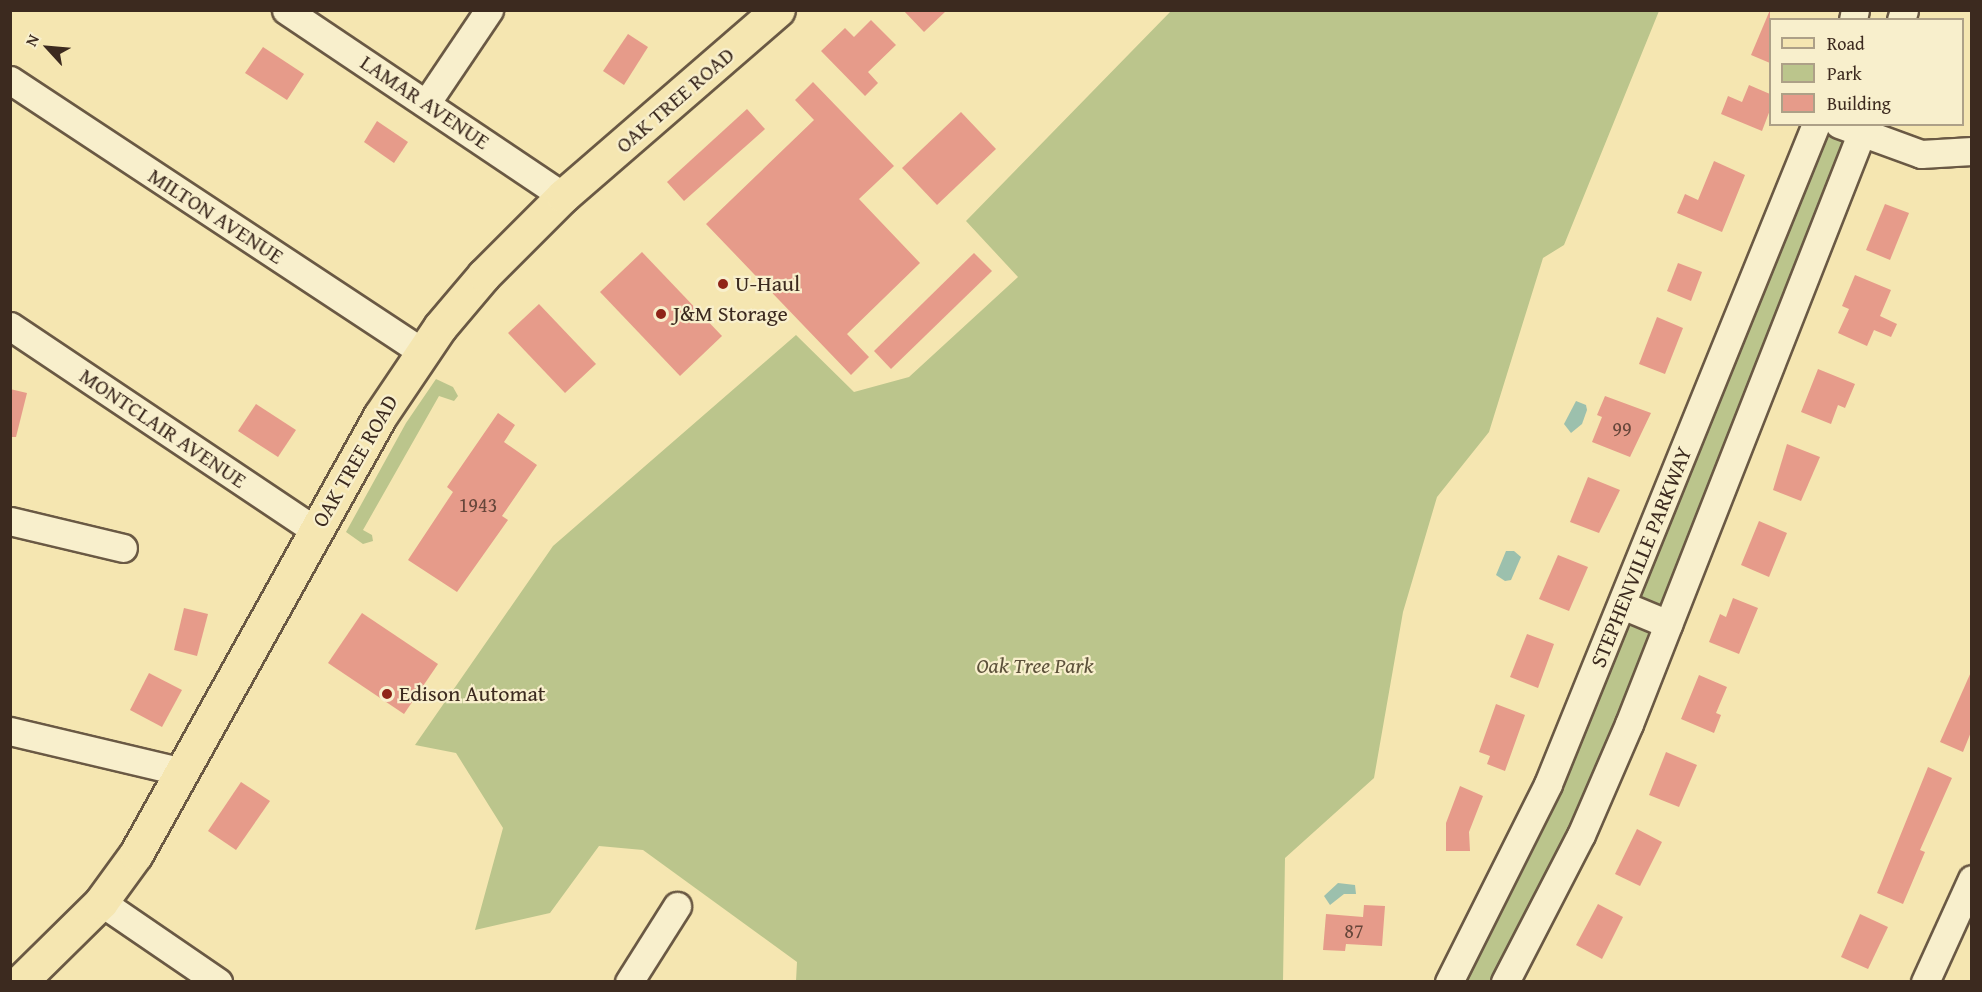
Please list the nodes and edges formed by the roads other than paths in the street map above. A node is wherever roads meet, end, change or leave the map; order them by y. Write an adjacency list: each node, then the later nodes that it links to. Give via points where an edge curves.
1 (286, 10): 5 (street, LAMAR AVENUE)
2 (489, 10): 5 (street)
3 (778, 10): 9 (main road, OAK TREE ROAD)
4 (10, 80): 11 (street, MILTON AVENUE)
5 (427, 102): 9 (street, LAMAR AVENUE)
6 (1815, 126): 15 (street, STEPHENVILLE PARKWAY)
7 (1855, 128): 8 (street, via 1921,154); 16 (street)
8 (1971, 151)
9 (563, 196): 11 (main road, OAK TREE ROAD, via 484,275)
10 (10, 326): 13 (street, MONTCLAIR AVENUE)
11 (422, 352): 13 (main road, OAK TREE ROAD, via 380,416)
12 (10, 520): 14 (street)
13 (315, 530): 18 (main road, OAK TREE ROAD)
14 (123, 548)
15 (1622, 605): 16 (street); 25 (street, STEPHENVILLE PARKWAY, via 1548,784)
16 (1668, 624): 26 (street, via 1581,835)
17 (10, 731): 18 (street)
18 (183, 772): 20 (main road, OAK TREE ROAD, via 136,854)
19 (1971, 879): 27 (street)
20 (101, 902): 22 (main road, OAK TREE ROAD); 23 (street)
21 (677, 906): 24 (street)
22 (20, 981)
23 (218, 981)
24 (629, 981)
25 (1449, 981)
26 (1505, 981)
27 (1925, 981)

